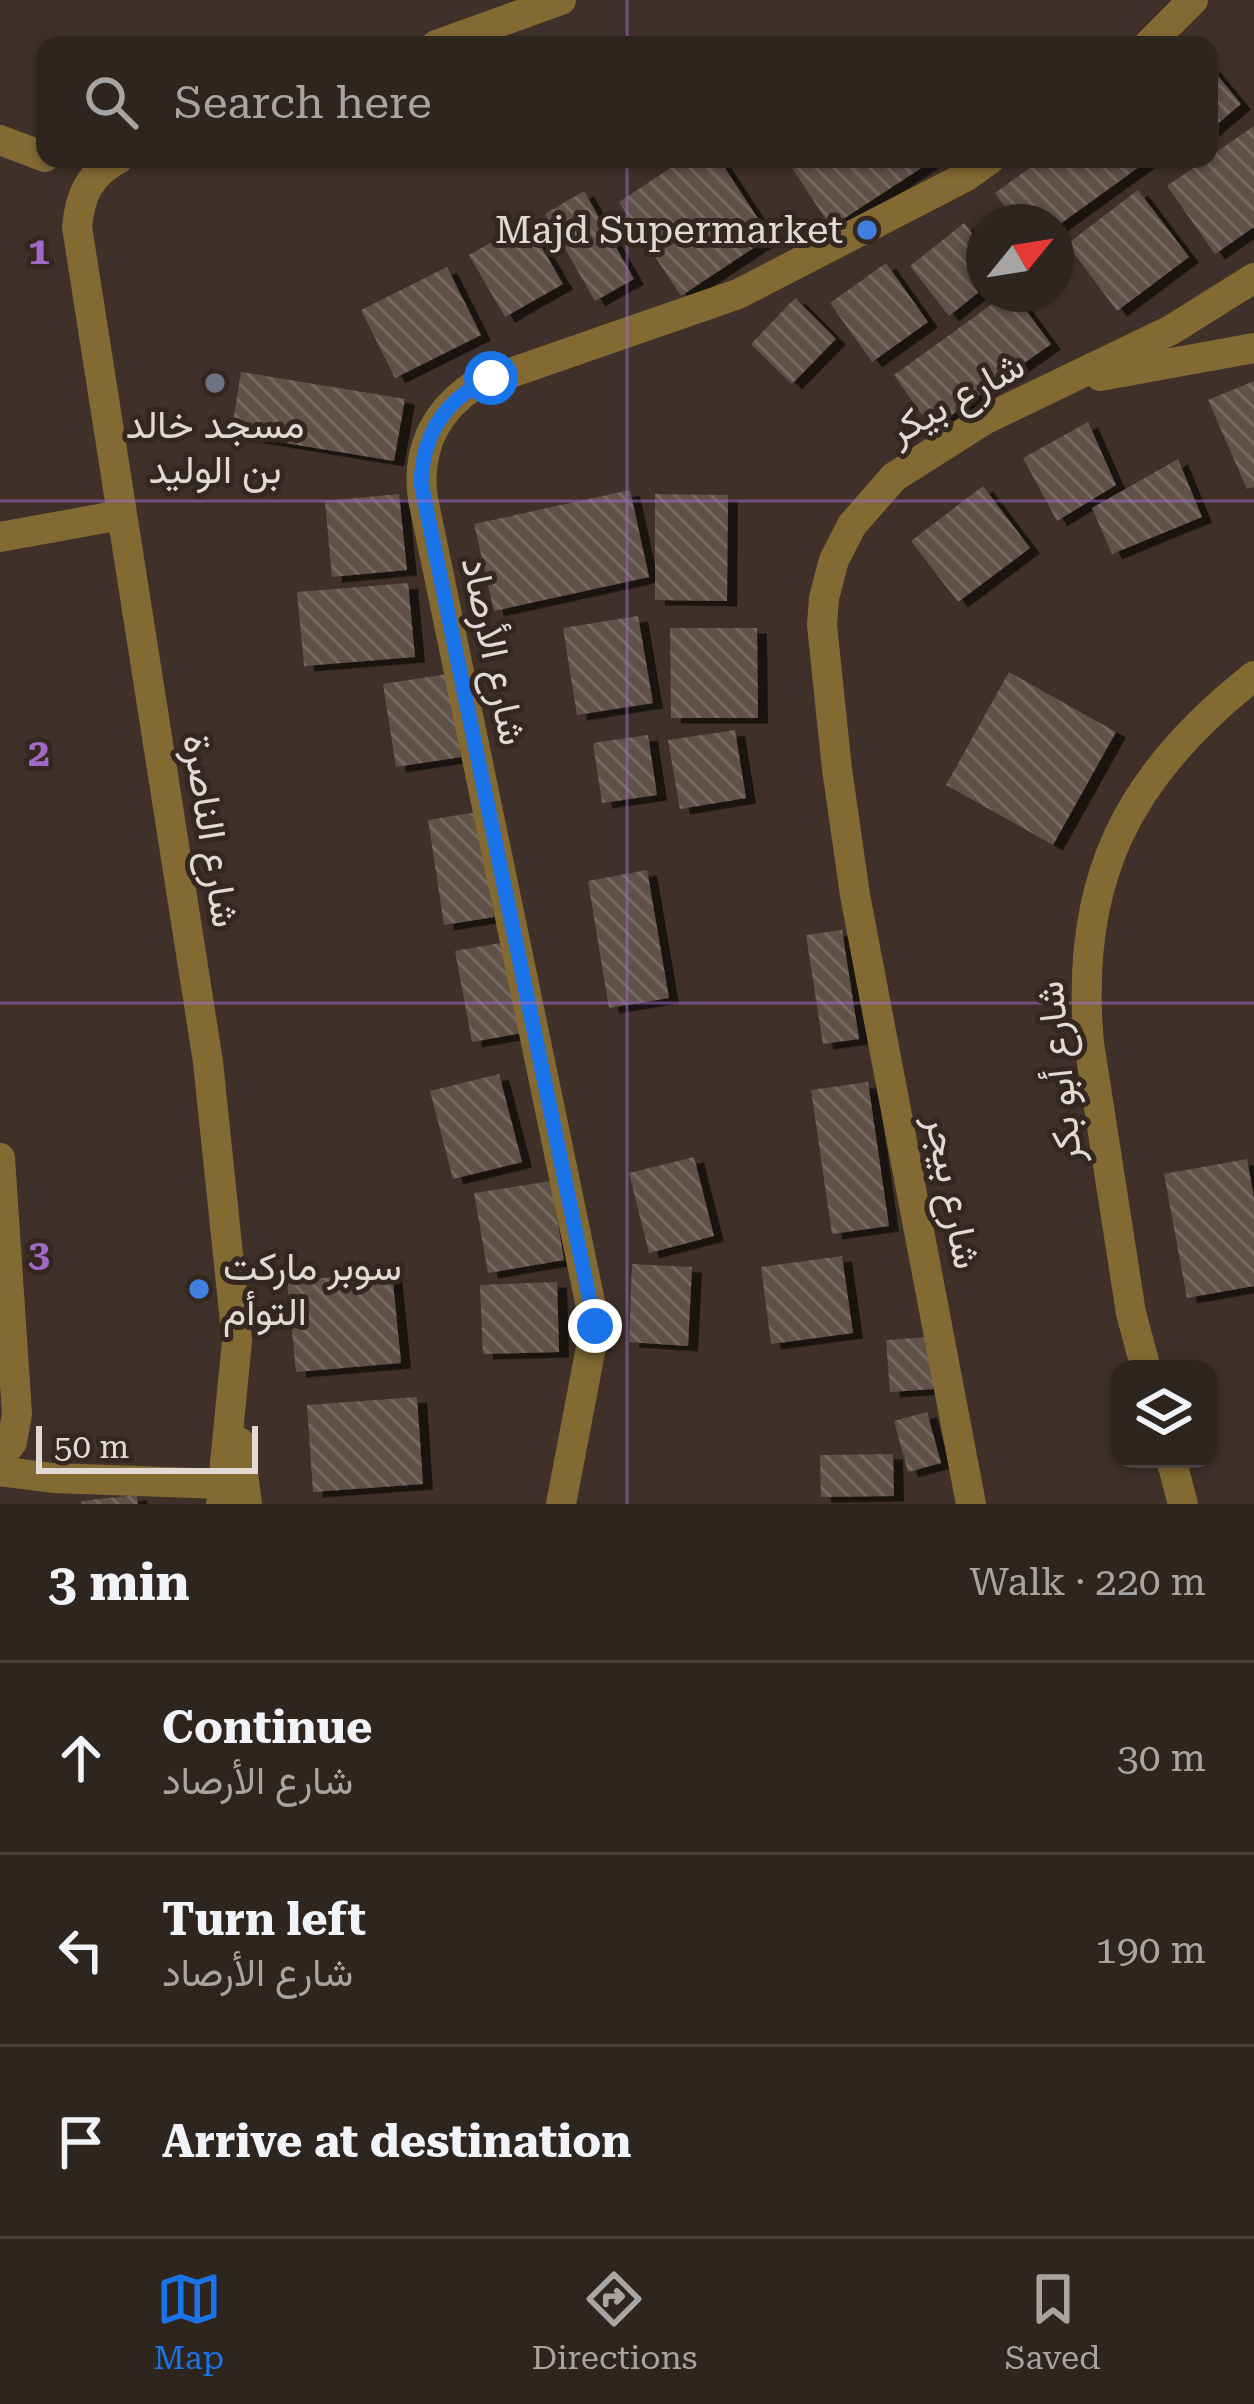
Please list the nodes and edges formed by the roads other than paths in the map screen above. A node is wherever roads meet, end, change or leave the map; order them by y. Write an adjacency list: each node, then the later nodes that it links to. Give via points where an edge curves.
1 (561, 0): 3 (street)
2 (1193, 0): 4 (street)
3 (461, 36)
4 (1157, 36)
5 (0, 140): 6 (street)
6 (36, 154)
7 (105, 168): 12 (street, شارع الناصرة, via 79,204 77,227)
8 (978, 168): 24 (street, شارع الأرصاد, via 738,294 473,386 444,411 425,445 423,499 595,1326)
9 (1254, 278): 11 (street, شارع بيكر)
10 (1254, 348): 11 (street)
11 (1064, 382): 15 (street, شارع بيكر, via 894,477 834,560 823,625)
12 (122, 515): 13 (street); 18 (street, شارع الناصرة, via 208,1062 237,1342)
13 (0, 537)
14 (1254, 676): 17 (street, شارع أبو بكر, via 1185,735 1141,793 1109,858 1090,929 1089,1042)
15 (856, 895): 25 (street, شارع بيجر)
16 (0, 1158): 19 (street, via 17,1414)
17 (1144, 1360)
18 (232, 1389): 22 (street, شارع الناصرة); 23 (street)
19 (0, 1458)
20 (1173, 1468): 26 (street)
21 (0, 1471): 22 (street)
22 (222, 1494)
23 (247, 1504)
24 (561, 1504)
25 (971, 1504)
26 (1183, 1504)

